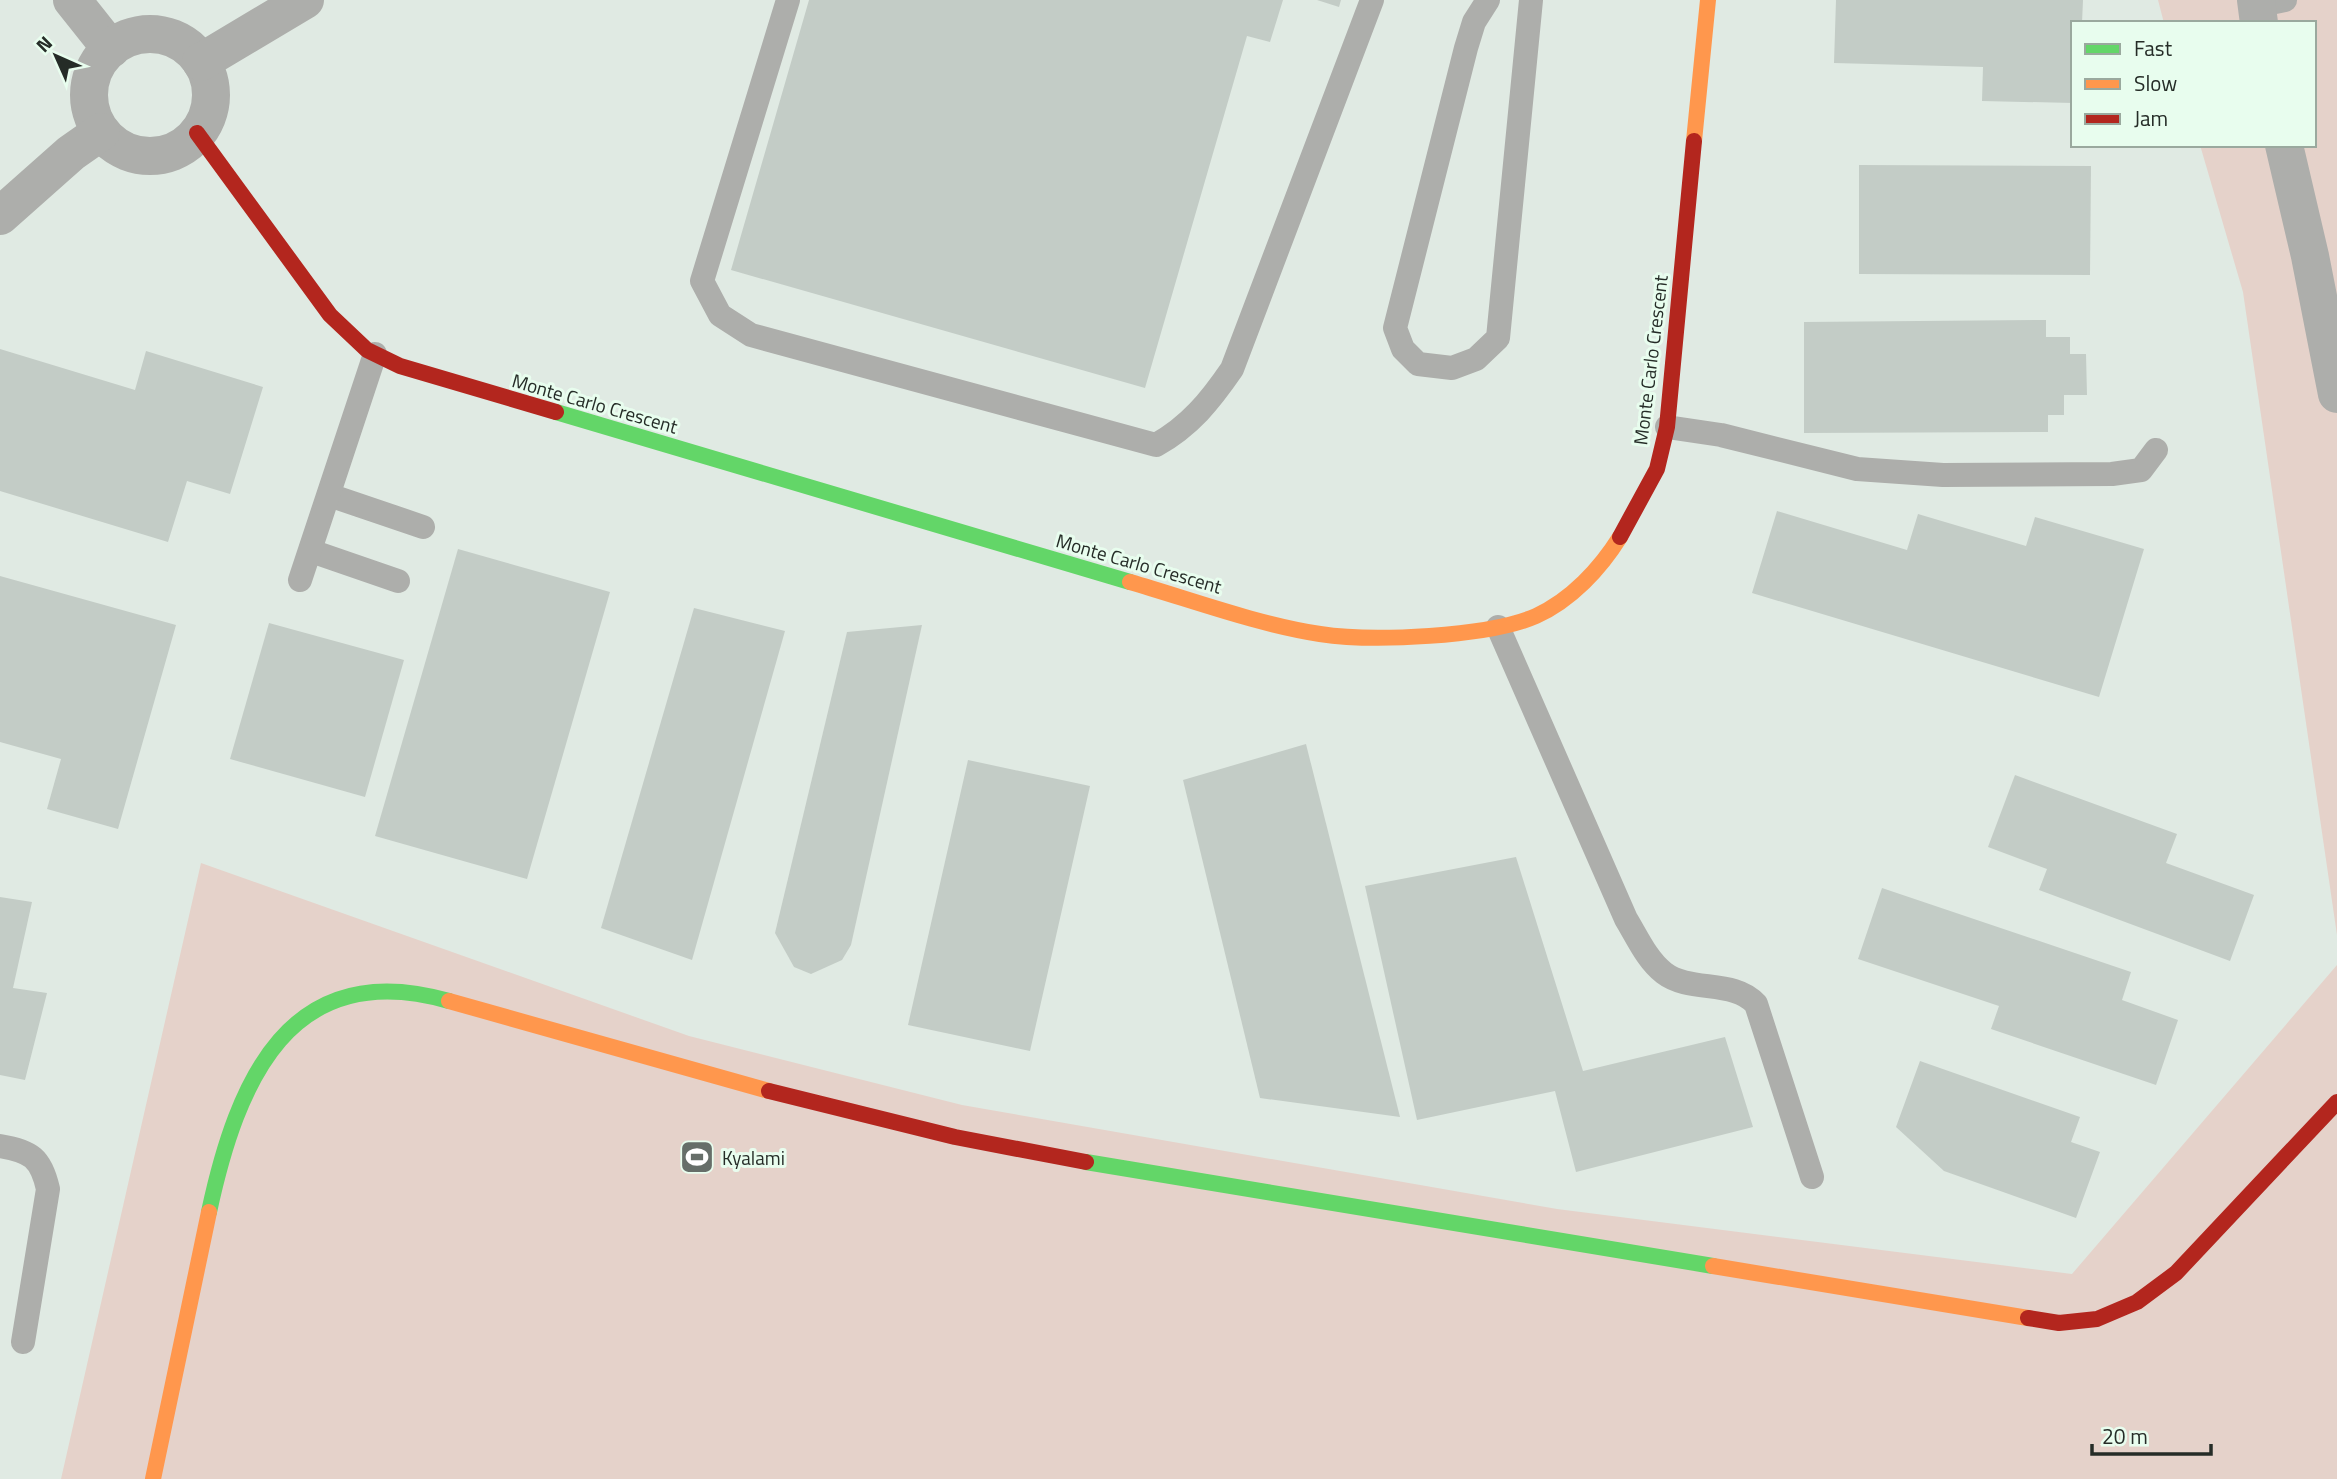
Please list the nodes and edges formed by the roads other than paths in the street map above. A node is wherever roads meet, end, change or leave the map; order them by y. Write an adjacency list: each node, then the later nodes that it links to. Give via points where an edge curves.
1 (72, 0): 8 (street)
2 (305, 0): 9 (street)
3 (788, 0): 4 (lane, via 702,281 720,315 751,335 1156,445 1181,431 1200,412 1232,369)
4 (1372, 0)
5 (1488, 0): 6 (lane, via 1470,35 1395,328 1403,349 1418,364 1452,368 1476,359 1497,338)
6 (1531, 0)
7 (1708, 0): 16 (street, Monte Carlo Crescent)
8 (111, 49): 9 (street, via 142,34 159,35 175,39); 10 (street, via 93,73 89,88 93,118)
9 (201, 62): 11 (street, via 211,98)
10 (101, 132): 11 (street, via 114,145 149,156 184,146); 13 (street)
11 (197, 133): 14 (street, Monte Carlo Crescent, via 330,316)
12 (2284, 147): 15 (street)
13 (0, 216)
14 (376, 354): 18 (lane); 23 (street, Monte Carlo Crescent, via 443,381 1232,612 1321,634 1402,637)
15 (2337, 394)
16 (1667, 428): 17 (lane, via 1721,435 1857,469 1942,475 2112,474 2141,470); 23 (street, Monte Carlo Crescent, via 1657,469 1609,555 1572,594 1536,616)
17 (2156, 450)
18 (329, 495): 19 (lane); 20 (lane)
19 (423, 527)
20 (311, 551): 21 (lane); 22 (lane)
21 (300, 580)
22 (398, 581)
23 (1497, 627): 26 (lane, via 1626,919 1653,962 1678,980 1741,993 1756,1004)
24 (2337, 1102): 28 (street, via 2176,1273 2137,1302 2098,1319 2059,1323 1030,1153 906,1128 435,997 395,990 364,992 314,1010 286,1032 258,1067 239,1104 223,1149)
25 (0, 1146): 27 (lane, via 22,1150 42,1166 48,1189)
26 (1812, 1177)
27 (23, 1342)
28 (153, 1479)

